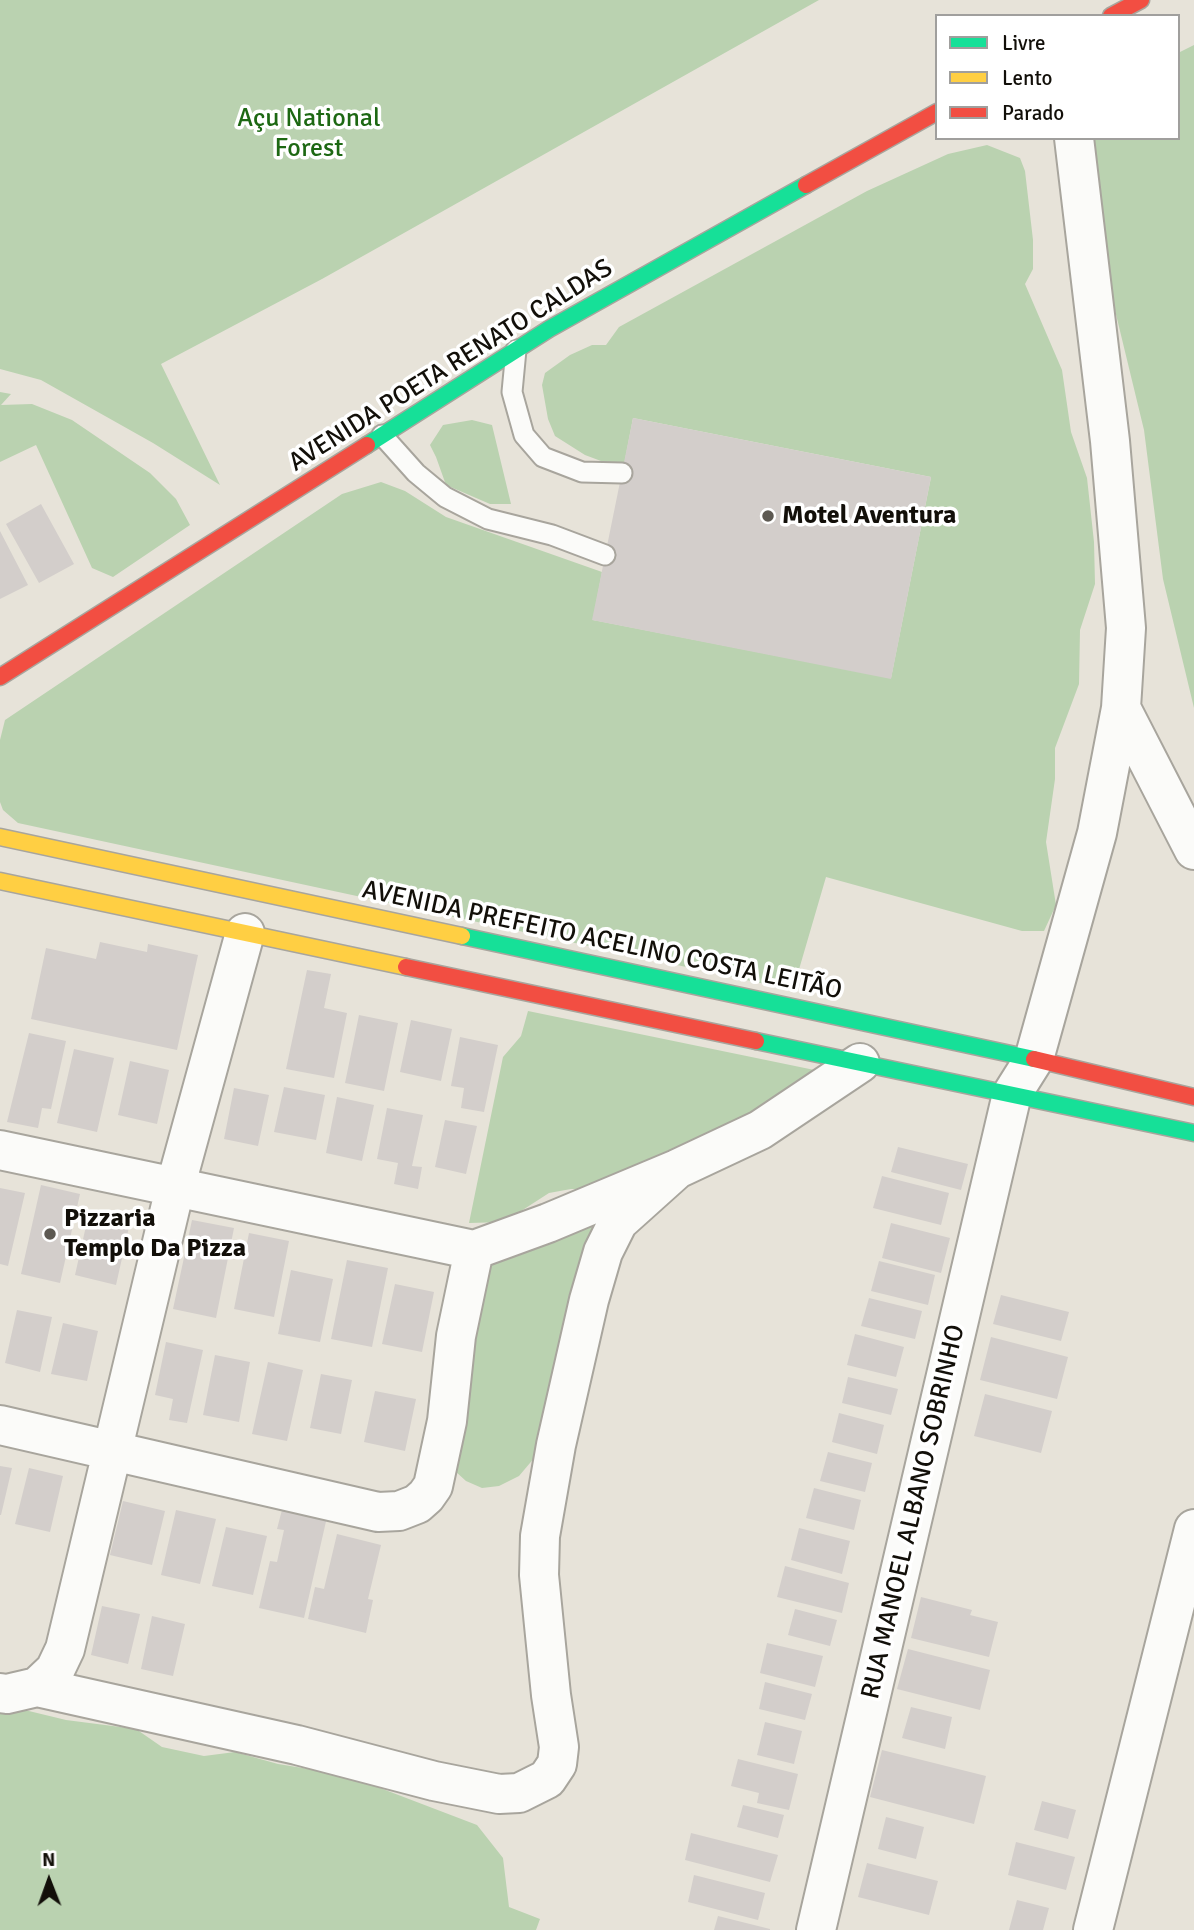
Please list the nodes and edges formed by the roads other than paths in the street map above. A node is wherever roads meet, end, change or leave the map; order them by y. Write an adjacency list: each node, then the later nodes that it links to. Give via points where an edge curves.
1 (1141, 0): 2 (street)
2 (1115, 14)
3 (935, 114): 5 (street, AVENIDA POETA RENATO CALDAS)
4 (1074, 140): 10 (street, RUA MANOEL ALBANO SOBRINHO, via 1110,441 1126,628)
5 (516, 350): 6 (street, AVENIDA POETA RENATO CALDAS); 7 (lane, via 512,392 530,442 543,457 582,472)
6 (382, 435): 8 (lane, via 445,497 488,519 552,535); 9 (street, AVENIDA POETA RENATO CALDAS)
7 (622, 473)
8 (605, 555)
9 (0, 677)
10 (1121, 708): 12 (street); 17 (street, RUA MANOEL ALBANO SOBRINHO, via 1097,833)
11 (1, 836): 14 (street, AVENIDA PREFEITO ACELINO COSTA LEITÃO)
12 (1194, 850)
13 (0, 881): 15 (street)
14 (340, 921): 16 (street); 17 (street, AVENIDA PREFEITO ACELINO COSTA LEITÃO)
15 (245, 933): 16 (street); 24 (street)
16 (329, 951): 18 (street)
17 (1034, 1059): 19 (street, RUA MANOEL ALBANO SOBRINHO); 20 (street, AVENIDA PREFEITO ACELINO COSTA LEITÃO)
18 (860, 1063): 19 (street); 23 (street, via 760,1130)
19 (1012, 1094): 21 (street); 31 (street, RUA MANOEL ALBANO SOBRINHO)
20 (1194, 1097)
21 (1194, 1133)
22 (0, 1150): 24 (street)
23 (677, 1168): 25 (street); 29 (street, via 618,1222 603,1252 556,1446 540,1536 539,1575 559,1746 557,1764 547,1779 519,1793 499,1794)
24 (176, 1188): 25 (street); 27 (street)
25 (474, 1250): 27 (street, via 433,1486 416,1504 378,1512)
26 (0, 1425): 27 (street)
27 (114, 1451): 29 (street, via 65,1649 55,1670)
28 (1194, 1530): 32 (street)
29 (37, 1687): 30 (street)
30 (0, 1693)
31 (816, 1930)
32 (1093, 1930)

